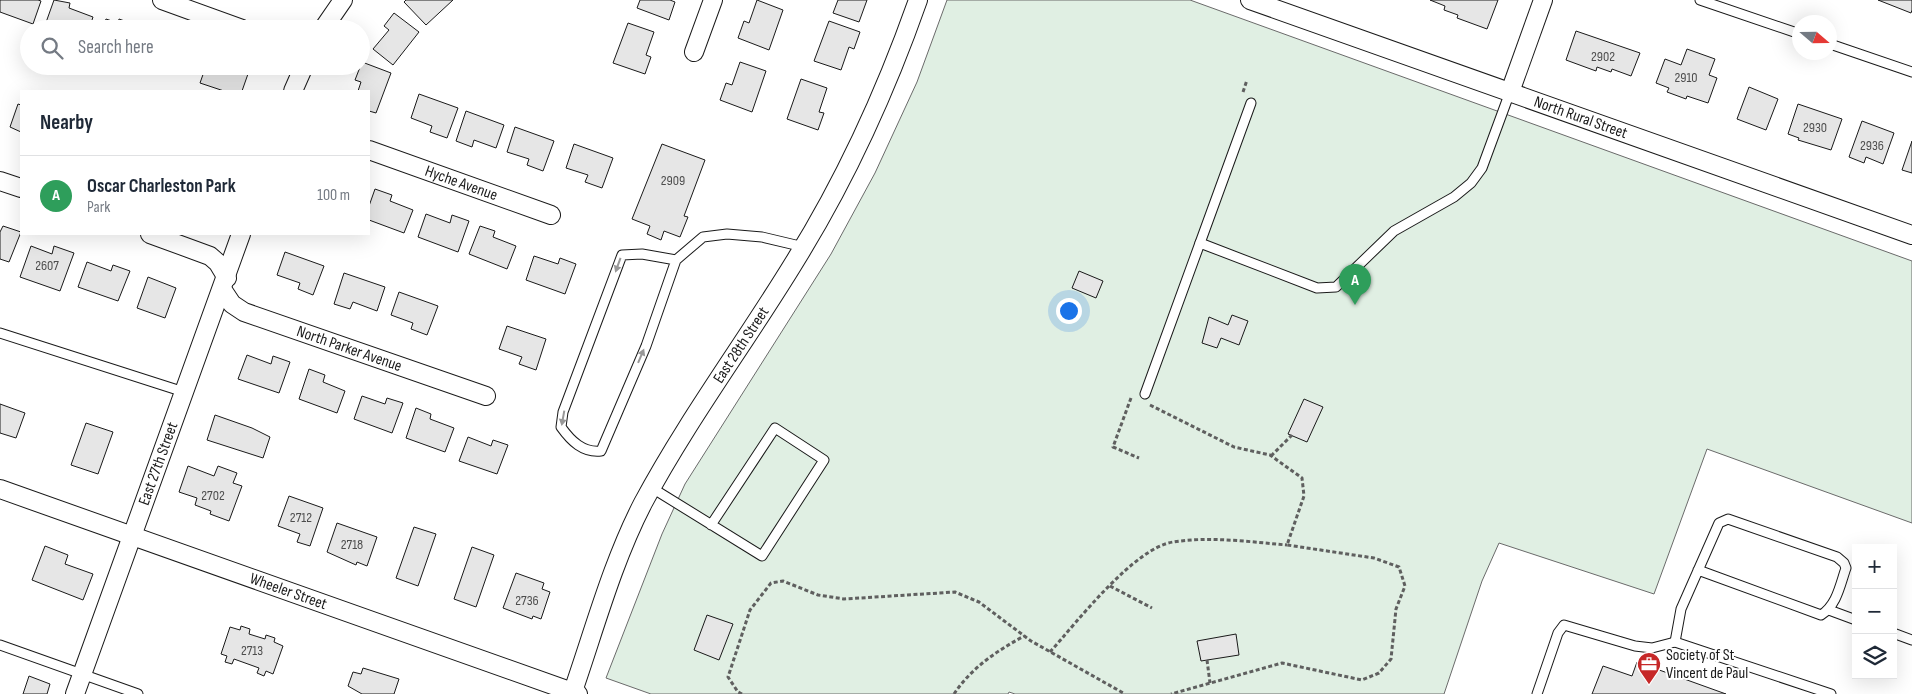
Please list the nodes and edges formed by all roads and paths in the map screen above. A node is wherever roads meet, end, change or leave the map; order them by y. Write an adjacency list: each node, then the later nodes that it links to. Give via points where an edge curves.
1 (162, 0): 8 (street)
2 (343, 0): 9 (street)
3 (713, 0): 12 (street)
4 (918, 0): 26 (street, East 28th Street, via 873,115)
5 (1250, 0): 16 (street, North Rural Street)
6 (1543, 0): 16 (street)
7 (1700, 0): 10 (lane)
8 (217, 20)
9 (329, 20)
10 (1792, 31)
11 (1837, 46): 13 (lane)
12 (694, 52)
13 (1912, 72)
14 (300, 75): 15 (street)
15 (294, 90)
16 (1510, 92): 24 (street, North Rural Street); 25 (lane, via 1482,168 1471,182 1454,197 1394,231 1336,287 1317,288)
17 (1251, 103): 25 (lane)
18 (370, 150): 21 (street, Hyche Avenue)
19 (0, 180): 20 (street)
20 (20, 188)
21 (552, 216)
22 (153, 235): 28 (street, North Parker Avenue, via 208,255 218,263)
23 (241, 235): 28 (street, East 27th Street)
24 (1912, 235)
25 (1200, 243): 33 (lane)
26 (804, 247): 27 (lane, via 762,237 727,234 703,237); 36 (street, East 28th Street)
27 (676, 260): 27 (lane, one-way to 27, via 642,254 622,255 563,412 561,427 569,438 589,452 600,451 612,426 646,346)
28 (224, 284): 30 (street, East 27th Street); 31 (street, North Parker Avenue, via 232,304 244,312)
29 (0, 333): 30 (lane)
30 (184, 392): 39 (street, East 27th Street)
31 (486, 396)
32 (1132, 396): 33 (path)
33 (1141, 398): 35 (path, via 1234,447)
34 (1292, 435): 35 (path)
35 (1271, 456): 40 (path, via 1302,478 1305,489)
36 (652, 488): 38 (lane); 55 (street, East 28th Street, via 628,536)
37 (0, 489): 39 (street, Wheeler Street)
38 (711, 525): 38 (lane, via 762,556 824,460 775,428)
39 (133, 536): 53 (street, East 27th Street); 55 (street, Wheeler Street)
40 (1287, 546): 42 (path, via 1219,539 1172,542 1147,553); 54 (path, via 1374,558 1398,567 1406,586 1396,609 1390,659 1379,672 1362,680 1282,663)
41 (1698, 570): 44 (lane, via 1821,615); 44 (lane, via 1719,523 1728,520 1837,557 1844,563 1846,568); 49 (lane, via 1681,609)
42 (1110, 586): 43 (path); 51 (path)
43 (1152, 608)
44 (1829, 610): 45 (lane)
45 (1852, 619)
46 (1896, 634): 48 (lane)
47 (1024, 636): 51 (path); 58 (path, via 979,602 955,592 844,599 818,595 783,582 771,583 750,610 728,677); 59 (path, via 996,652 964,678)
48 (1912, 640)
49 (1675, 642): 62 (lane, via 1652,648 1635,646 1564,626 1558,633); 63 (lane)
50 (0, 645): 53 (lane)
51 (1050, 652): 60 (path)
52 (1207, 660): 54 (path)
53 (83, 674): 56 (street, East 27th Street); 57 (lane)
54 (1210, 683): 61 (path)
55 (574, 693)
56 (75, 694)
57 (138, 694)
58 (742, 694)
59 (954, 694)
60 (1125, 694)
61 (1171, 694)
62 (1537, 694)
63 (1831, 694)

